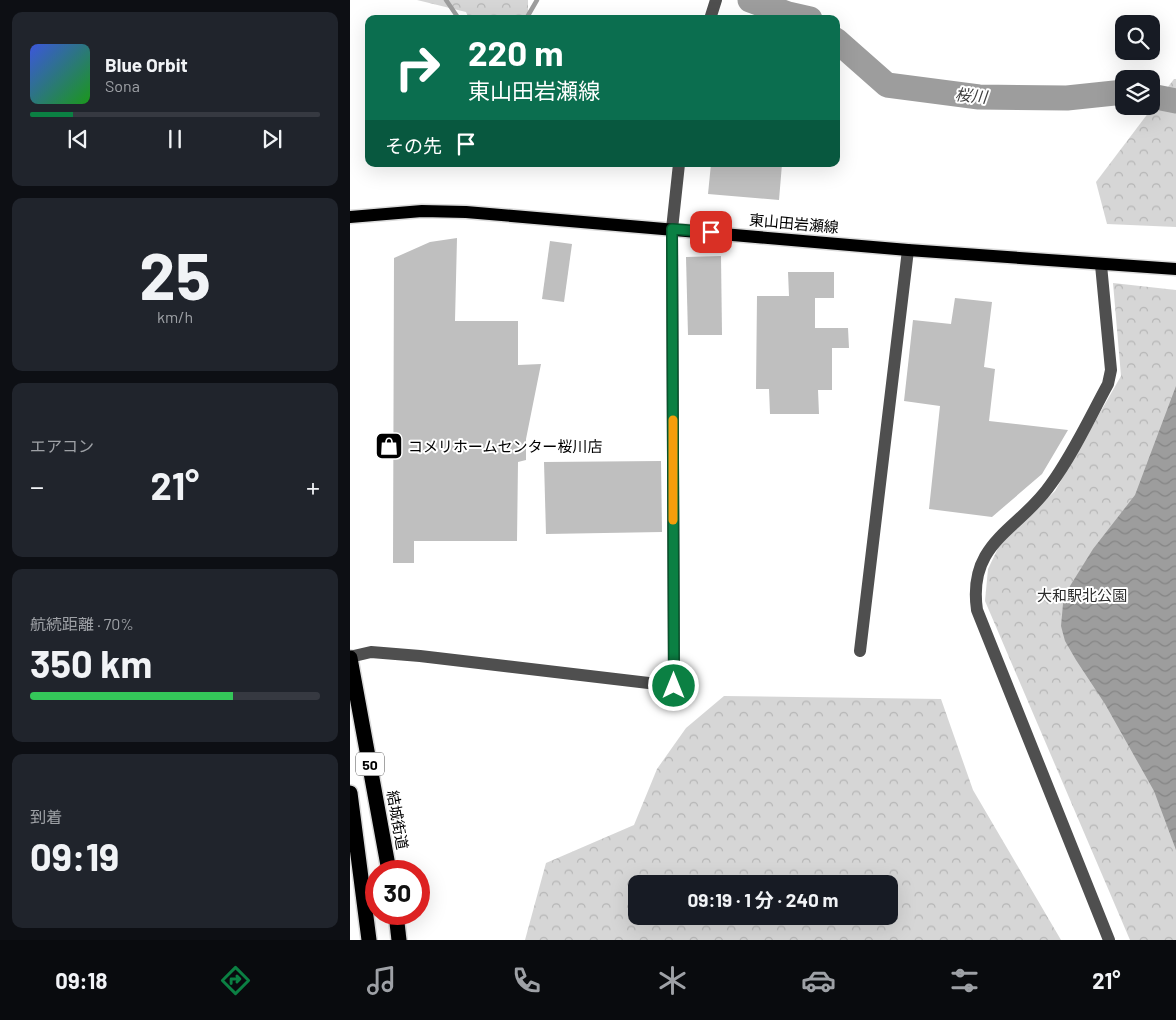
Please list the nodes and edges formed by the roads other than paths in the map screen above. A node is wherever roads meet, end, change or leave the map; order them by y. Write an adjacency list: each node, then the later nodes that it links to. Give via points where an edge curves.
1 (716, 0): 2 (street)
2 (711, 15)
3 (678, 167): 5 (street)
4 (350, 217): 5 (main road, 東山田岩瀬線, via 422,211 466,212)
5 (672, 229): 6 (main road, 東山田岩瀬線); 10 (street, via 674,686 420,656 371,652)
6 (908, 250): 7 (main road, 東山田岩瀬線); 9 (street)
7 (1101, 265): 8 (main road, 東山田岩瀬線); 16 (street, via 1111,370 1108,384 1052,484 990,547 981,565 975,596 976,610)
8 (1176, 269)
9 (860, 651)
10 (350, 657): 12 (highway, 結城街道 / 50)
11 (350, 793): 14 (highway, 50)
12 (387, 860)
13 (397, 925): 15 (highway)
14 (369, 940)
15 (399, 940)
16 (1110, 940)

